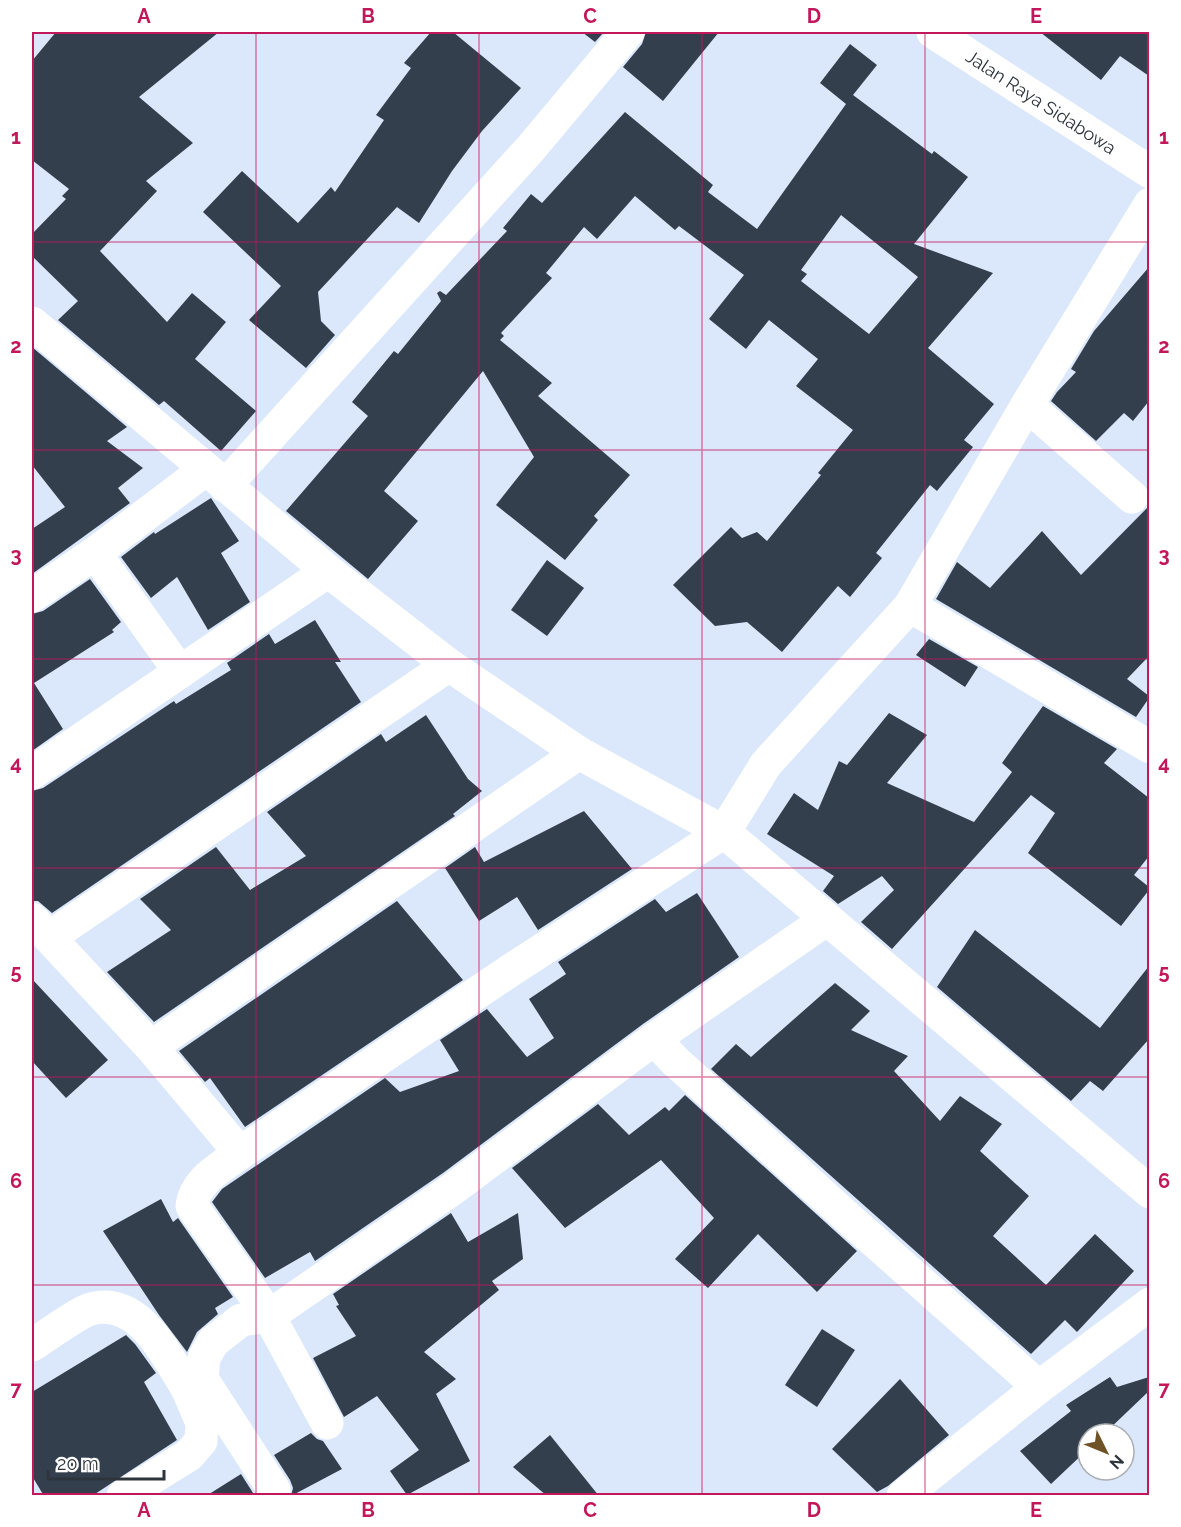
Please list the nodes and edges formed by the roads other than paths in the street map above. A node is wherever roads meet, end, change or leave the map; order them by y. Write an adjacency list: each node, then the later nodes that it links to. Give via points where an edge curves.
1 (628, 32): 7 (main road, via 531,148)
2 (933, 32): 3 (main road, Jalan Raya Sidabowa)
3 (1149, 172)
4 (1149, 204): 6 (main road)
5 (32, 323): 7 (main road)
6 (1027, 405): 8 (main road); 12 (main road)
7 (216, 478): 9 (main road); 10 (main road)
8 (1132, 497)
9 (95, 553): 11 (main road); 14 (main road)
10 (328, 571): 13 (main road); 14 (main road)
11 (32, 596)
12 (910, 606): 15 (main road); 18 (main road, via 766,764)
13 (449, 665): 16 (main road); 20 (main road)
14 (180, 672): 17 (main road)
15 (1149, 747)
16 (579, 753): 18 (main road); 22 (main road)
17 (32, 772)
18 (724, 832): 19 (main road); 23 (main road)
19 (827, 919): 21 (main road); 24 (main road)
20 (41, 928): 22 (main road)
21 (654, 1039): 26 (main road, via 454,1188); 29 (main road)
22 (151, 1047): 23 (main road)
23 (240, 1153): 26 (main road, via 202,1182 192,1206)
24 (1149, 1192)
25 (1149, 1304): 29 (main road)
26 (269, 1316): 28 (main road, via 241,1320 213,1342); 30 (main road)
27 (32, 1345): 28 (main road, via 90,1309 111,1307 127,1311)
28 (194, 1384): 31 (main road); 32 (main road, via 202,1423 201,1441 189,1455)
29 (1039, 1387): 33 (main road)
30 (327, 1423)
31 (274, 1490)
32 (123, 1496)
33 (903, 1496)

